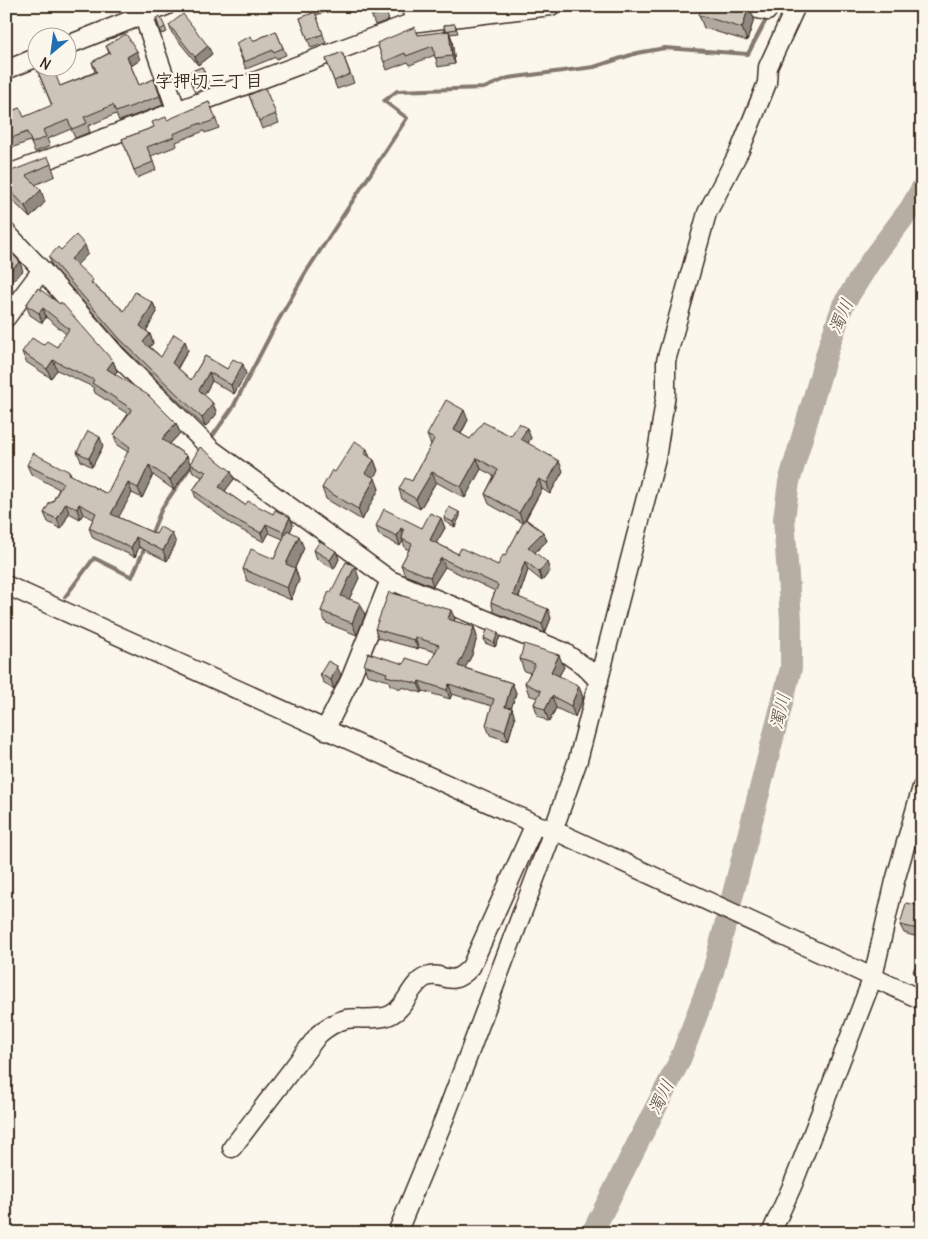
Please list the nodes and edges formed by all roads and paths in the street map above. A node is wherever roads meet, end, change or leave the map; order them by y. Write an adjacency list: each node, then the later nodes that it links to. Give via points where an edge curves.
1 (166, 6): 6 (street)
2 (551, 6): 7 (street)
3 (744, 6): 4 (street, via 763,12)
4 (770, 6)
5 (796, 6): 18 (street, via 768,67 767,83 740,150 707,213 666,361 666,394 656,459)
6 (142, 11): 8 (street); 11 (street)
7 (413, 14): 11 (street)
8 (78, 40)
9 (28, 62): 10 (street)
10 (6, 70)
11 (177, 112): 12 (street)
12 (6, 175)
13 (7, 236): 14 (street)
14 (42, 270): 15 (street); 16 (street, via 116,355 211,449)
15 (6, 318)
16 (390, 580): 18 (street, via 564,652); 19 (street, via 350,680)
17 (6, 585): 19 (street)
18 (599, 681): 22 (street)
19 (325, 730): 21 (street)
20 (922, 787): 23 (street)
21 (535, 824): 22 (street); 25 (street, via 471,967 461,977 421,979 391,1015 333,1023 319,1034)
22 (558, 833): 23 (street); 26 (street)
23 (865, 974): 24 (street); 27 (street, via 793,1184)
24 (922, 1000)
25 (232, 1148)
26 (397, 1233)
27 (771, 1233)

